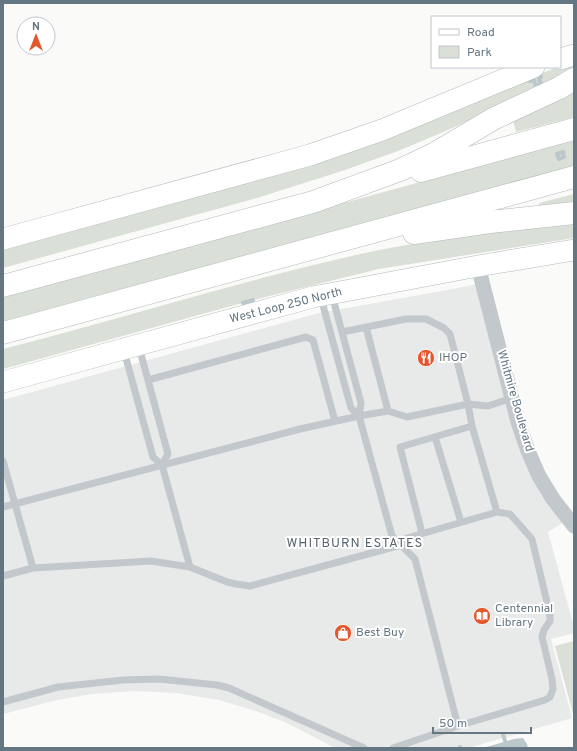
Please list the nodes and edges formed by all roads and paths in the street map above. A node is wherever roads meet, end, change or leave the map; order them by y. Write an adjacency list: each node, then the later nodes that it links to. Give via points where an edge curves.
1 (574, 55): 2 (main road)
2 (561, 59)
3 (532, 68): 9 (main road, via 382,130 310,155)
4 (574, 79): 7 (highway, via 493,119 434,154)
5 (574, 129): 7 (highway)
6 (574, 177): 11 (highway)
7 (331, 196): 13 (highway)
8 (574, 213): 11 (highway, via 389,237)
9 (3, 238)
10 (574, 250): 12 (main road, West Loop 250 North)
11 (254, 265): 17 (highway)
12 (478, 266): 14 (main road, West Loop 250 North); 21 (street, Whitmire Boulevard)
13 (3, 286)
14 (326, 295): 16 (lane); 18 (main road, West Loop 250 North); 24 (lane, via 351,408)
15 (366, 327): 16 (lane); 22 (lane, via 406,319 426,319 444,328 450,334); 23 (lane)
16 (342, 332): 24 (lane, via 361,403)
17 (3, 333)
18 (131, 347): 19 (lane); 20 (main road, West Loop 250 North); 29 (lane, via 153,457)
19 (148, 380): 25 (lane, via 306,337 313,340); 29 (lane, via 168,454)
20 (3, 382)
21 (512, 398): 22 (lane, via 488,406); 34 (street, Whitmire Boulevard, via 528,451 539,476)
22 (468, 404): 23 (lane, via 407,417); 26 (lane)
23 (388, 411): 24 (lane)
24 (359, 416): 25 (lane); 36 (lane, via 392,536)
25 (335, 421): 29 (lane)
26 (472, 426): 27 (lane); 32 (lane)
27 (435, 437): 33 (lane); 35 (lane, via 400,447)
28 (3, 460): 30 (lane)
29 (162, 465): 30 (lane); 37 (lane)
30 (14, 504): 31 (lane); 38 (lane)
31 (3, 507)
32 (498, 512): 33 (lane); 41 (lane, via 510,514 532,539 550,615 550,621 542,637 553,689 550,697 545,700)
33 (460, 522): 35 (lane)
34 (574, 526)
35 (422, 533): 36 (lane, via 407,538)
36 (401, 545): 37 (lane, via 250,586 227,582); 41 (lane, via 415,559)
37 (190, 567): 38 (lane, via 152,561)
38 (33, 568): 39 (lane)
39 (3, 576)
40 (3, 702): 42 (lane, via 58,687 123,680 159,679 217,685)
41 (458, 726): 43 (lane)
42 (364, 748)
43 (393, 748)

